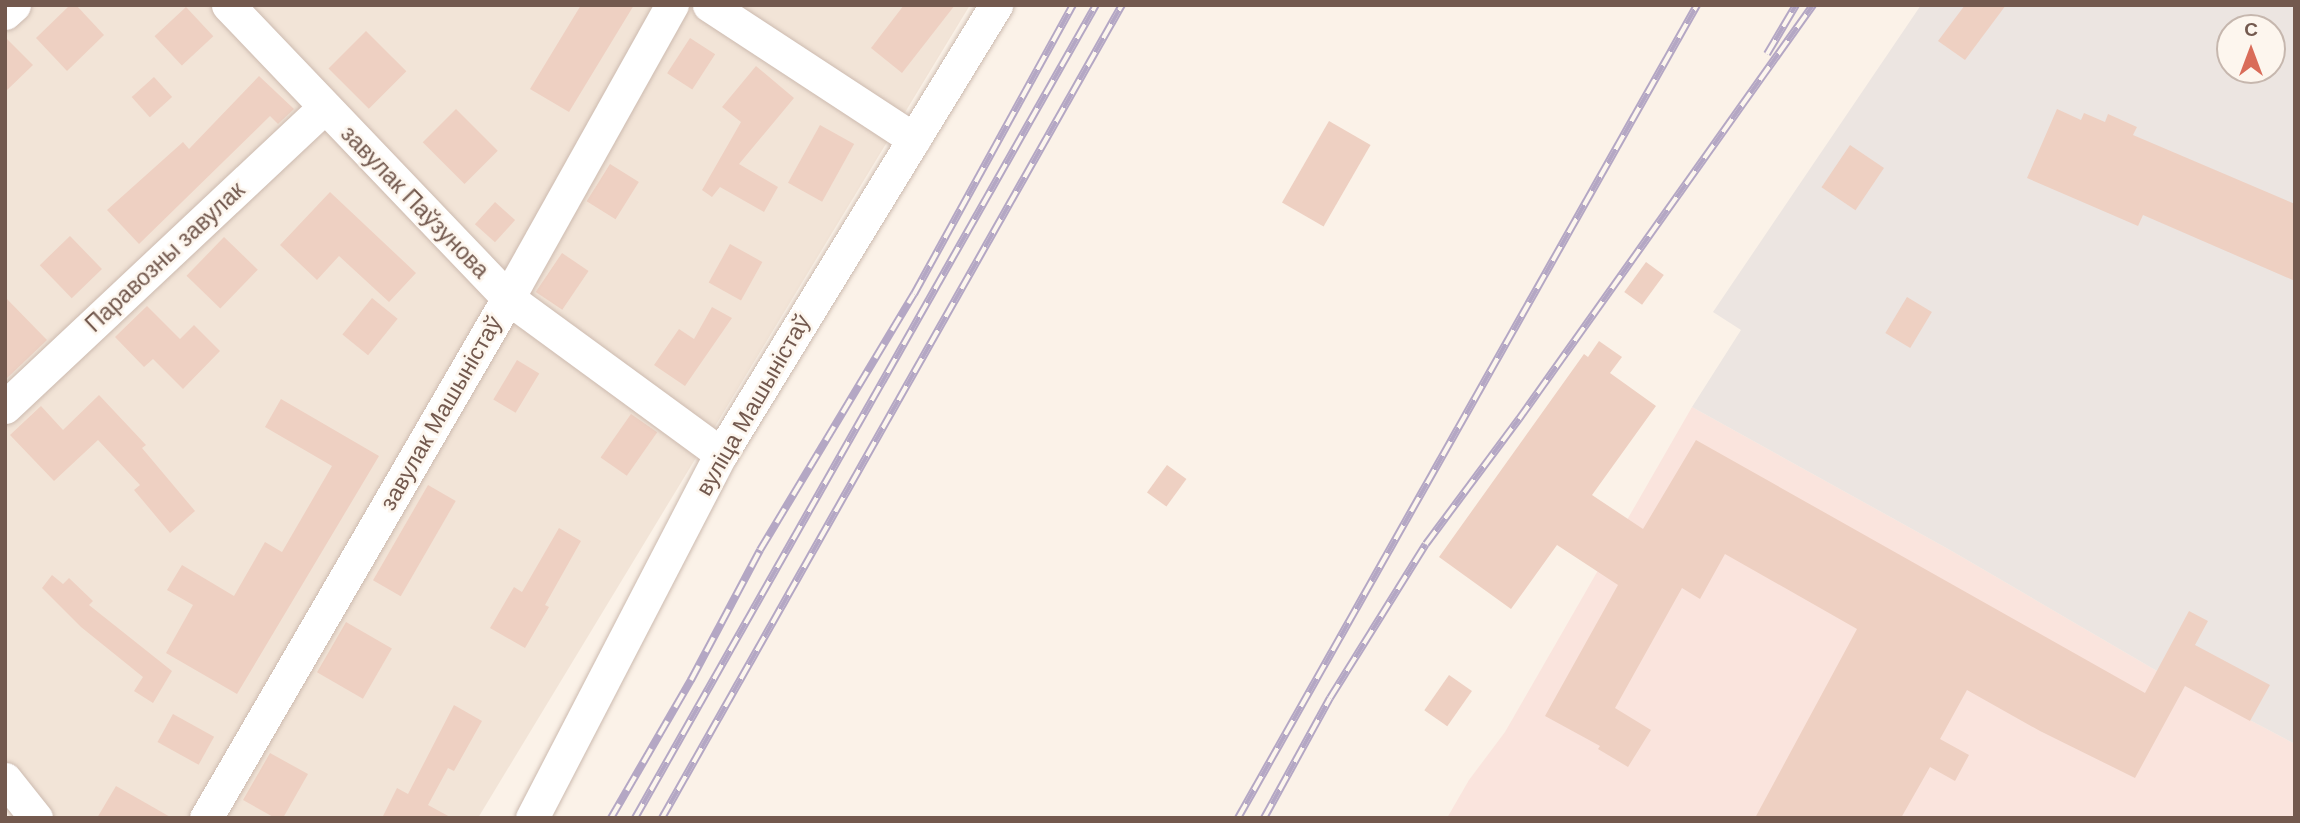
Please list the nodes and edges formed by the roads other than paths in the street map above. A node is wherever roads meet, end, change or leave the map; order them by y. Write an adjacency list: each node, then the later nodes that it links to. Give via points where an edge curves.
1 (14, 5): 6 (street)
2 (228, 5): 7 (street, завулак Паўзунова)
3 (672, 5): 9 (street, завулак Машыністаў)
4 (709, 5): 8 (street)
5 (996, 5): 8 (street, вуліца Машыністаў)
6 (5, 13)
7 (324, 107): 9 (street, завулак Паўзунова); 10 (street, Паравозны завулак)
8 (914, 139): 11 (street, вуліца Машыністаў)
9 (508, 298): 11 (street, завулак Паўзунова); 14 (street, завулак Машыністаў)
10 (5, 407)
11 (721, 454): 15 (street, вуліца Машыністаў)
12 (5, 779): 13 (street)
13 (36, 818)
14 (206, 818)
15 (532, 818)

